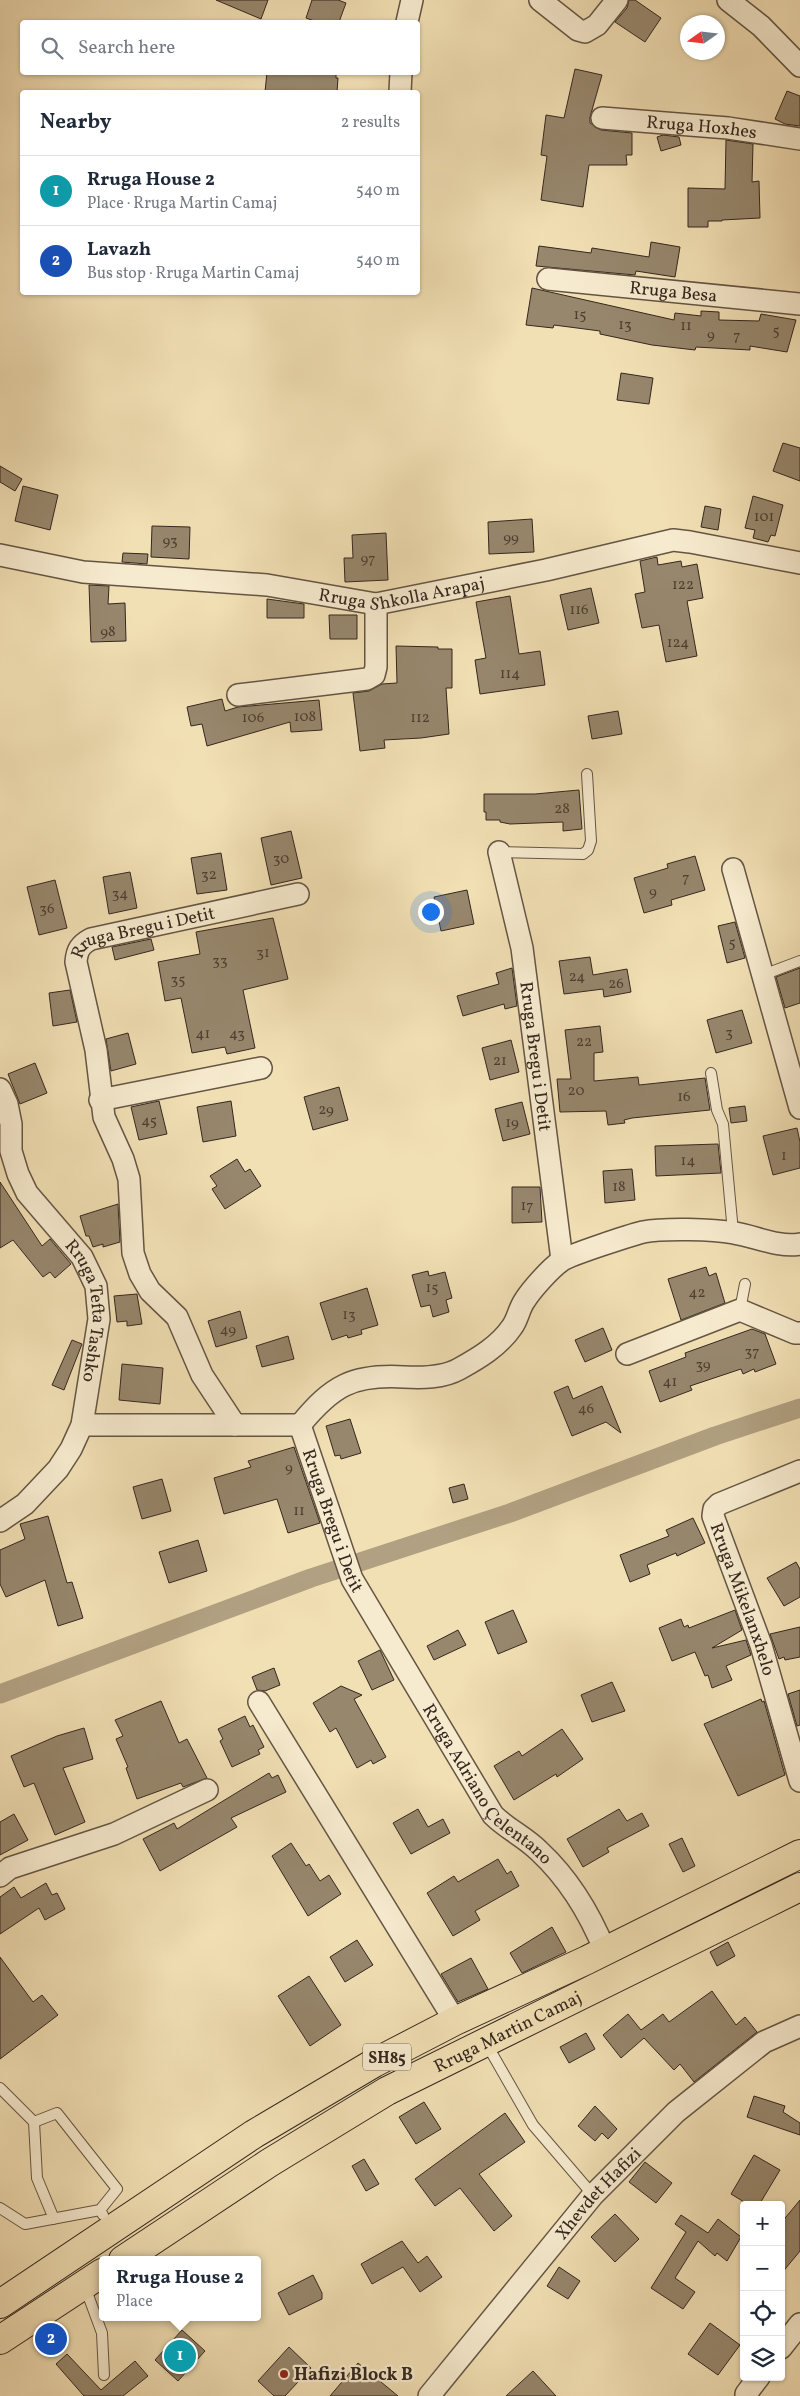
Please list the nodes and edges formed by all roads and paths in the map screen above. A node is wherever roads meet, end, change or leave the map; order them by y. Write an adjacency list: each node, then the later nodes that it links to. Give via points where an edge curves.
1 (412, 0): 5 (street)
2 (540, 0): 3 (street, via 585,32 596,25)
3 (617, 0)
4 (728, 0): 6 (street, via 761,26)
5 (407, 20)
6 (800, 66)
7 (401, 75): 8 (street)
8 (400, 90)
9 (602, 118): 10 (street, Rruga Hoxhes, via 728,128)
10 (800, 139)
11 (548, 279): 12 (street, Rruga Besa)
12 (800, 304)
13 (0, 555): 15 (street, Rruga Shkolla Arapaj, via 83,572 267,585)
14 (800, 563): 15 (street, Rruga Shkolla Arapaj, via 673,540 546,570)
15 (376, 604): 16 (street, via 374,675 367,679)
16 (238, 695)
17 (588, 774): 18 (lane, via 588,850 583,854)
18 (499, 852): 31 (street, Rruga Bregu i Detit, via 522,948)
19 (733, 869): 22 (street)
20 (298, 894): 27 (street, Rruga Bregu i Detit, via 91,939 82,944 76,962 96,1050)
21 (800, 961): 22 (lane)
22 (763, 974): 25 (street)
23 (260, 1068): 27 (street)
24 (711, 1073): 29 (lane, via 717,1110 723,1124)
25 (796, 1080): 28 (street)
26 (0, 1089): 36 (street, Rruga Tefta Tashko, via 11,1124 11,1151 27,1193 82,1257 96,1286 99,1319)
27 (100, 1100): 37 (street, Rruga Bregu i Detit, via 129,1179 133,1253 140,1274 150,1291 178,1317 202,1375)
28 (800, 1108)
29 (733, 1232): 30 (street, Rruga Bregu i Detit, via 789,1246); 31 (street, Rruga Bregu i Detit, via 644,1232)
30 (800, 1244)
31 (562, 1260): 38 (street, Rruga Bregu i Detit, via 524,1300 513,1327 478,1359 454,1372 431,1377 383,1376 343,1385 321,1400)
32 (745, 1284): 33 (lane)
33 (740, 1310): 34 (street); 35 (street)
34 (800, 1333)
35 (627, 1354)
36 (82, 1425): 37 (street, Rruga Bregu i Detit); 40 (street, Rruga Tefta Tashko, via 58,1469 25,1504)
37 (235, 1425): 38 (street, Rruga Bregu i Detit)
38 (300, 1425): 41 (street, Rruga Bregu i Detit, via 352,1580)
39 (800, 1471): 43 (street, Rruga Mikelanxhelo, via 719,1504 713,1516 762,1645)
40 (0, 1521)
41 (373, 1613): 48 (street, Rruga Adriano Çelentano, via 493,1815 540,1851 567,1882 593,1922)
42 (258, 1702): 49 (street, Rruga Martin Camaj)
43 (800, 1781)
44 (207, 1790): 46 (street, via 114,1834 10,1868)
45 (800, 1854): 48 (highway, Rruga Martin Camaj / SH85)
46 (0, 1876)
47 (800, 1887): 51 (highway, Rruga Martin Camaj / SH85, via 600,1988)
48 (605, 1951): 49 (highway, Rruga Martin Camaj / SH85)
49 (455, 2021): 57 (highway, Rruga Martin Camaj / SH85, via 306,2102)
50 (800, 2026): 54 (street, Xhevdet Hafizi, via 764,2042 676,2112)
51 (485, 2041): 54 (lane, via 533,2125); 58 (highway, Rruga Martin Camaj / SH85, via 387,2091 322,2130)
52 (0, 2088): 53 (lane)
53 (34, 2122): 56 (lane, via 37,2178); 57 (lane, via 57,2113 117,2189)
54 (593, 2194): 69 (street, Xhevdet Hafizi)
55 (0, 2208): 56 (lane, via 25,2224)
56 (54, 2219): 57 (lane)
57 (106, 2219): 60 (highway, Rruga Martin Camaj / SH85)
58 (129, 2256)
59 (93, 2280): 61 (lane); 64 (highway)
60 (0, 2304)
61 (99, 2315)
62 (100, 2321): 66 (lane)
63 (800, 2324): 65 (street)
64 (0, 2340)
65 (785, 2343)
66 (104, 2375)
67 (756, 2381): 68 (street)
68 (746, 2394)
69 (429, 2396)

